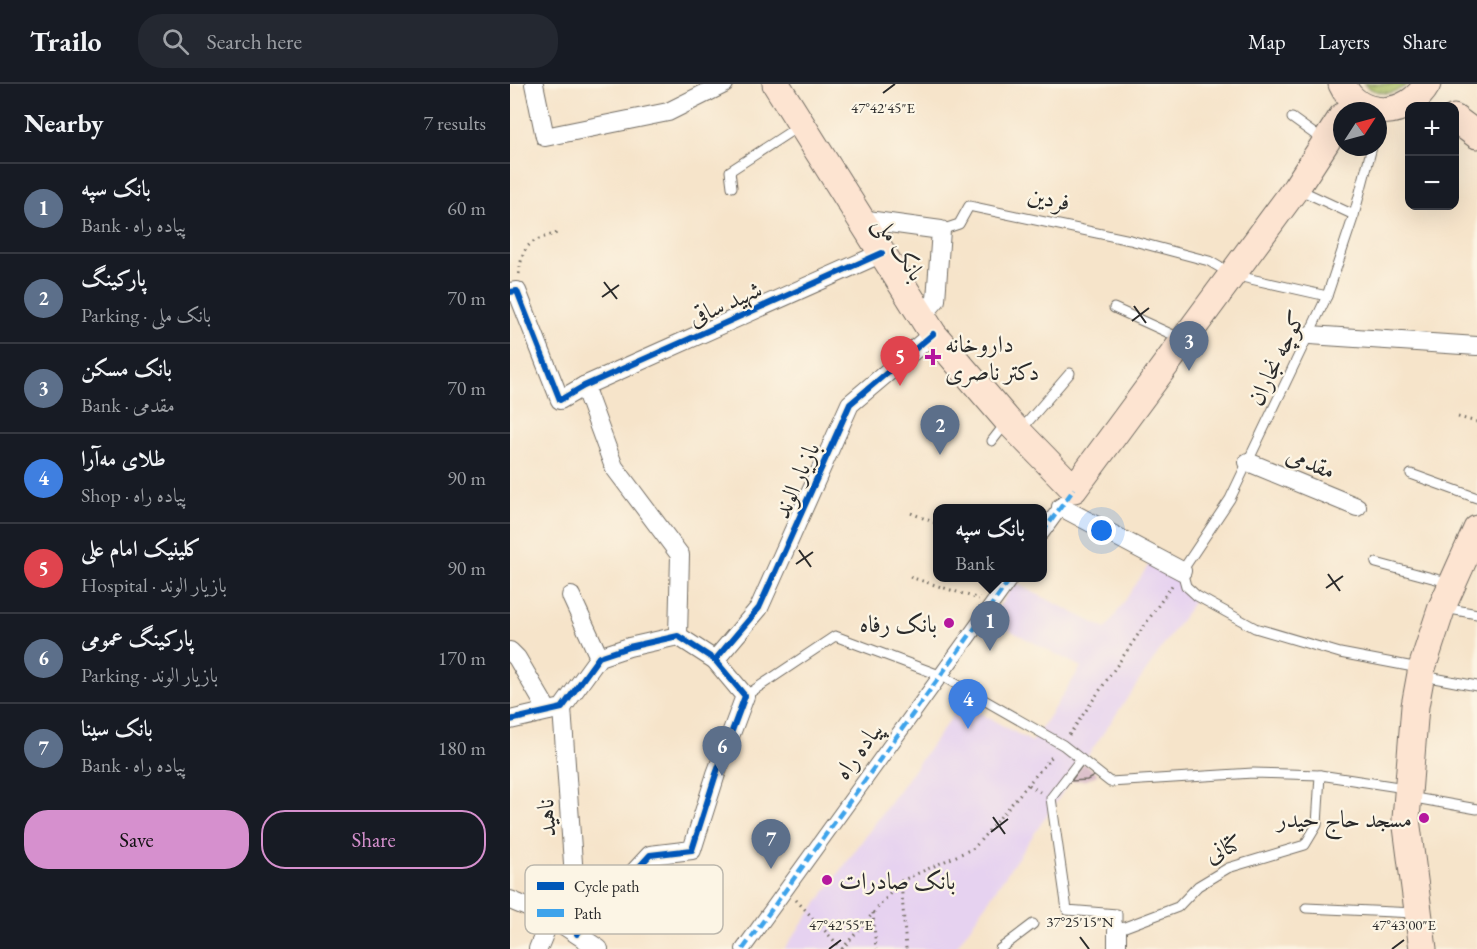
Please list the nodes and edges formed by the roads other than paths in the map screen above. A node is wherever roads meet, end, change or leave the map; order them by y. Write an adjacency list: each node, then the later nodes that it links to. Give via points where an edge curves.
1 (534, 84): 2 (street, via 544,137 668,112)
2 (724, 84)
3 (776, 84): 8 (main road, بانک ملی)
4 (1430, 95): 5 (main road)
5 (1387, 113)
6 (1292, 118): 11 (lane)
7 (1459, 121): 10 (main road)
8 (801, 124): 13 (lane, via 730,171); 16 (main road, بانک ملی)
9 (1333, 128): 11 (main road)
10 (1477, 135)
11 (1326, 142): 14 (main road)
12 (1370, 156): 15 (lane, کوچه نجاران)
13 (732, 187)
14 (1296, 188): 15 (lane); 19 (main road)
15 (1354, 215): 21 (lane, کوچه نجاران)
16 (860, 219): 17 (street); 18 (main road, بانک ملی)
17 (941, 230): 19 (lane, فردین, via 959,224 969,206 1130,240 1209,261); 23 (street, بازیار الوند, via 936,300)
18 (882, 253): 23 (main road, بانک ملی); 28 (street, شهید ساقی)
19 (1233, 275): 21 (lane); 25 (main road)
20 (514, 292): 28 (street, شهید ساقی, via 560,400)
21 (1327, 296): 24 (lane, کوچه نجاران)
22 (1114, 309): 25 (lane)
23 (928, 325): 29 (main road, بانک ملی); 46 (street, بازیار الوند, via 850,404 759,608)
24 (1310, 335): 26 (street); 30 (lane, کوچه نجاران)
25 (1184, 340): 32 (main road)
26 (1477, 346)
27 (1070, 373): 29 (lane)
28 (584, 386): 43 (street, via 614,467 680,555)
29 (1006, 431): 32 (main road, بانک ملی)
30 (1248, 462): 34 (street, مقدمی); 38 (lane, کوچه نجاران, via 1230,499)
31 (1411, 474): 33 (lane)
32 (1068, 498): 35 (street); 38 (street)
33 (1477, 498)
34 (1357, 507)
35 (1047, 526)
36 (1477, 530): 40 (main road)
37 (1376, 563): 40 (lane)
38 (1182, 571): 47 (lane, via 1186,586 1197,596 1255,628)
39 (1008, 582): 48 (street, پیاده راه)
40 (1448, 595): 42 (lane); 47 (main road)
41 (571, 596): 45 (street)
42 (1477, 614)
43 (678, 636): 45 (street); 46 (street)
44 (510, 651): 51 (street)
45 (599, 657): 51 (street)
46 (715, 660): 50 (street)
47 (1421, 672): 49 (lane); 55 (main road, via 1414,706)
48 (940, 675): 50 (lane, via 835,636); 53 (lane); 69 (street, پیاده راه)
49 (1477, 686)
50 (746, 696): 58 (street, via 692,850 650,855)
51 (555, 710): 52 (street); 57 (street, ناهید)
52 (510, 720)
53 (1081, 759): 54 (lane, via 1110,782 1253,773); 64 (lane, via 1051,798 1067,910 1117,914)
54 (1320, 775): 55 (lane); 64 (lane, کتانی, via 1317,825 1305,845 1228,868 1198,886 1178,907)
55 (1407, 792): 56 (lane); 62 (main road, via 1406,819)
56 (1477, 808)
57 (573, 865)
58 (641, 865)
59 (510, 900): 60 (street)
60 (525, 906)
61 (1306, 908): 62 (lane)
62 (1418, 913): 72 (main road)
63 (1033, 924): 70 (lane)
64 (1117, 930): 71 (street)
65 (544, 934): 67 (street, ناهید)
66 (577, 934): 68 (street)
67 (538, 949)
68 (599, 949)
69 (743, 949)
70 (1000, 949)
71 (1117, 949)
72 (1423, 949)

